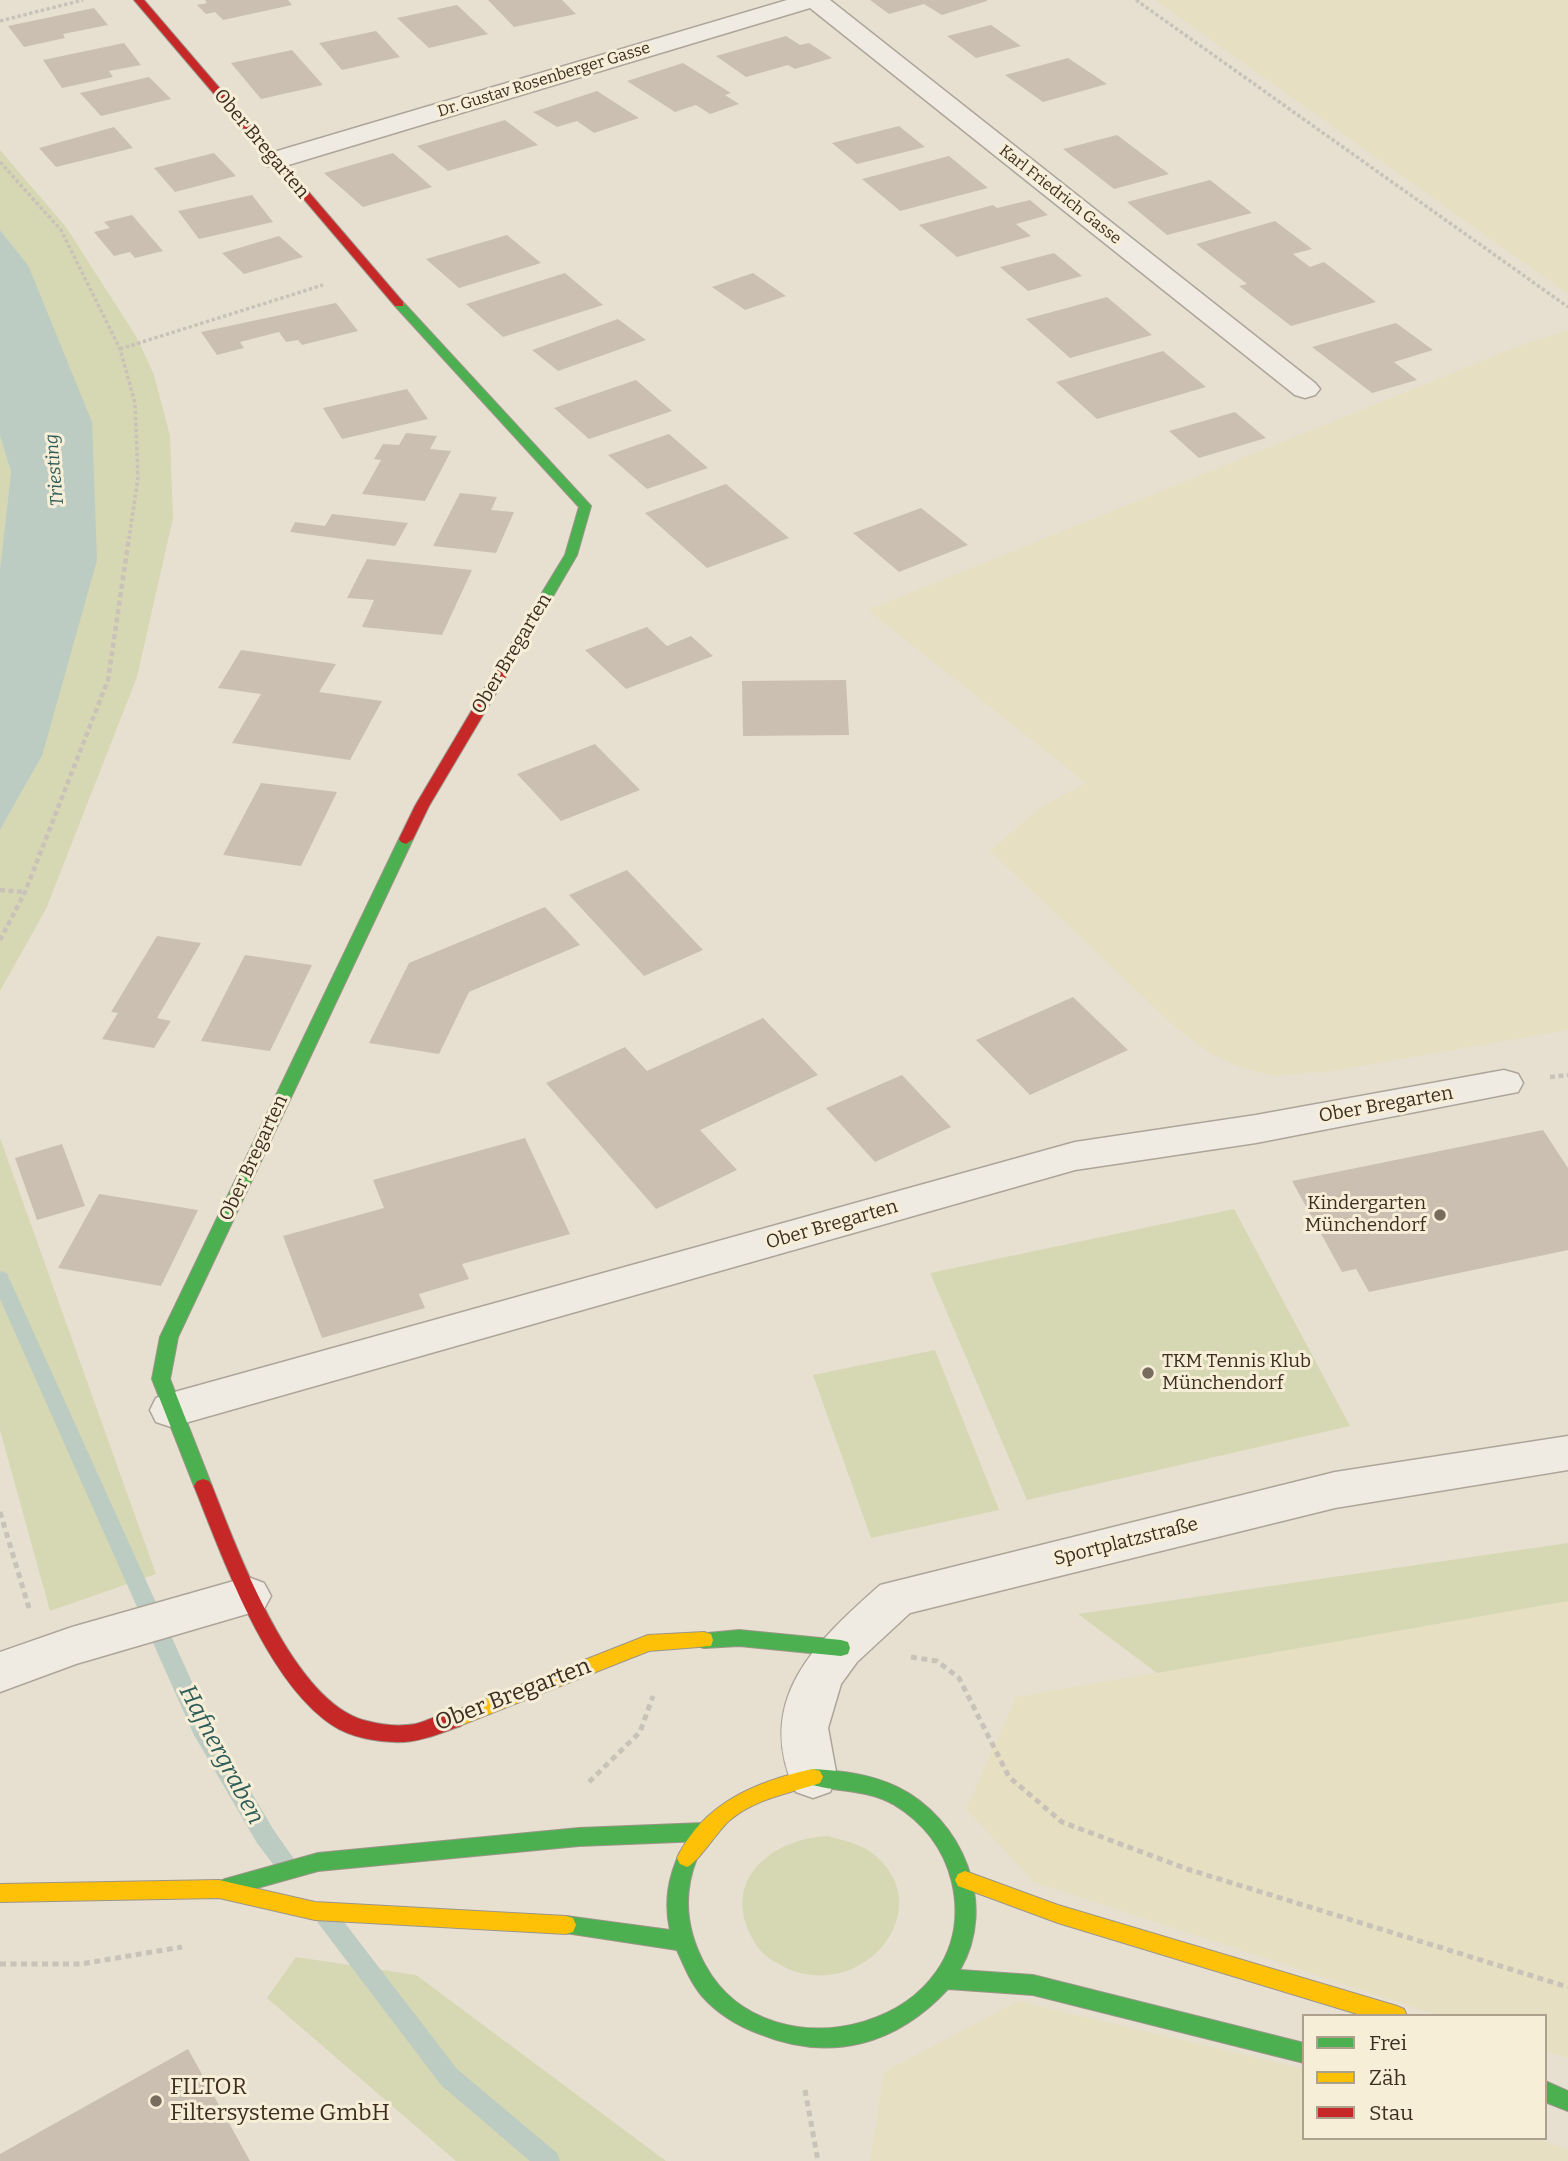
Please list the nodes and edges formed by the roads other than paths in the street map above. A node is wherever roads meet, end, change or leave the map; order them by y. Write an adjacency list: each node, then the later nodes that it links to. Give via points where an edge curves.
1 (139, 0): 3 (street, Ober Bregarten)
2 (814, 0): 3 (street, Dr. Gustav Rosenberger Gasse); 4 (street, Karl Friedrich Gasse)
3 (276, 160): 6 (street, Ober Bregarten, via 368,271 584,506 571,555 422,806 169,1337 161,1379)
4 (1305, 389)
5 (1504, 1083): 6 (street, Ober Bregarten, via 1256,1129 1076,1156)
6 (171, 1410): 8 (street, Ober Bregarten)
7 (1568, 1453): 9 (street, Sportplatzstraße, via 1335,1490 896,1598)
8 (248, 1596): 9 (street, Ober Bregarten, via 310,1697 340,1720 371,1730 412,1733 487,1709 648,1643 739,1638); 10 (street)
9 (841, 1648): 11 (street, Sportplatzstraße, via 820,1676 804,1728)
10 (0, 1672)
11 (813, 1777): 12 (street, via 771,1785 733,1804); 13 (street, via 853,1780 892,1793 925,1815 950,1845)
12 (703, 1832): 14 (street, via 579,1837 318,1862); 16 (street, via 683,1865 676,1903)
13 (965, 1880): 17 (street, via 969,1914 962,1948); 18 (street, via 1058,1914)
14 (219, 1889): 15 (street); 16 (street, via 315,1911 566,1926)
15 (0, 1893)
16 (680, 1941): 17 (street, via 697,1976 723,2005 759,2027 800,2038 842,2039 884,2028 918,2008)
17 (946, 1979): 19 (street, via 1033,1985)
18 (1390, 2014)
19 (1302, 2052)

